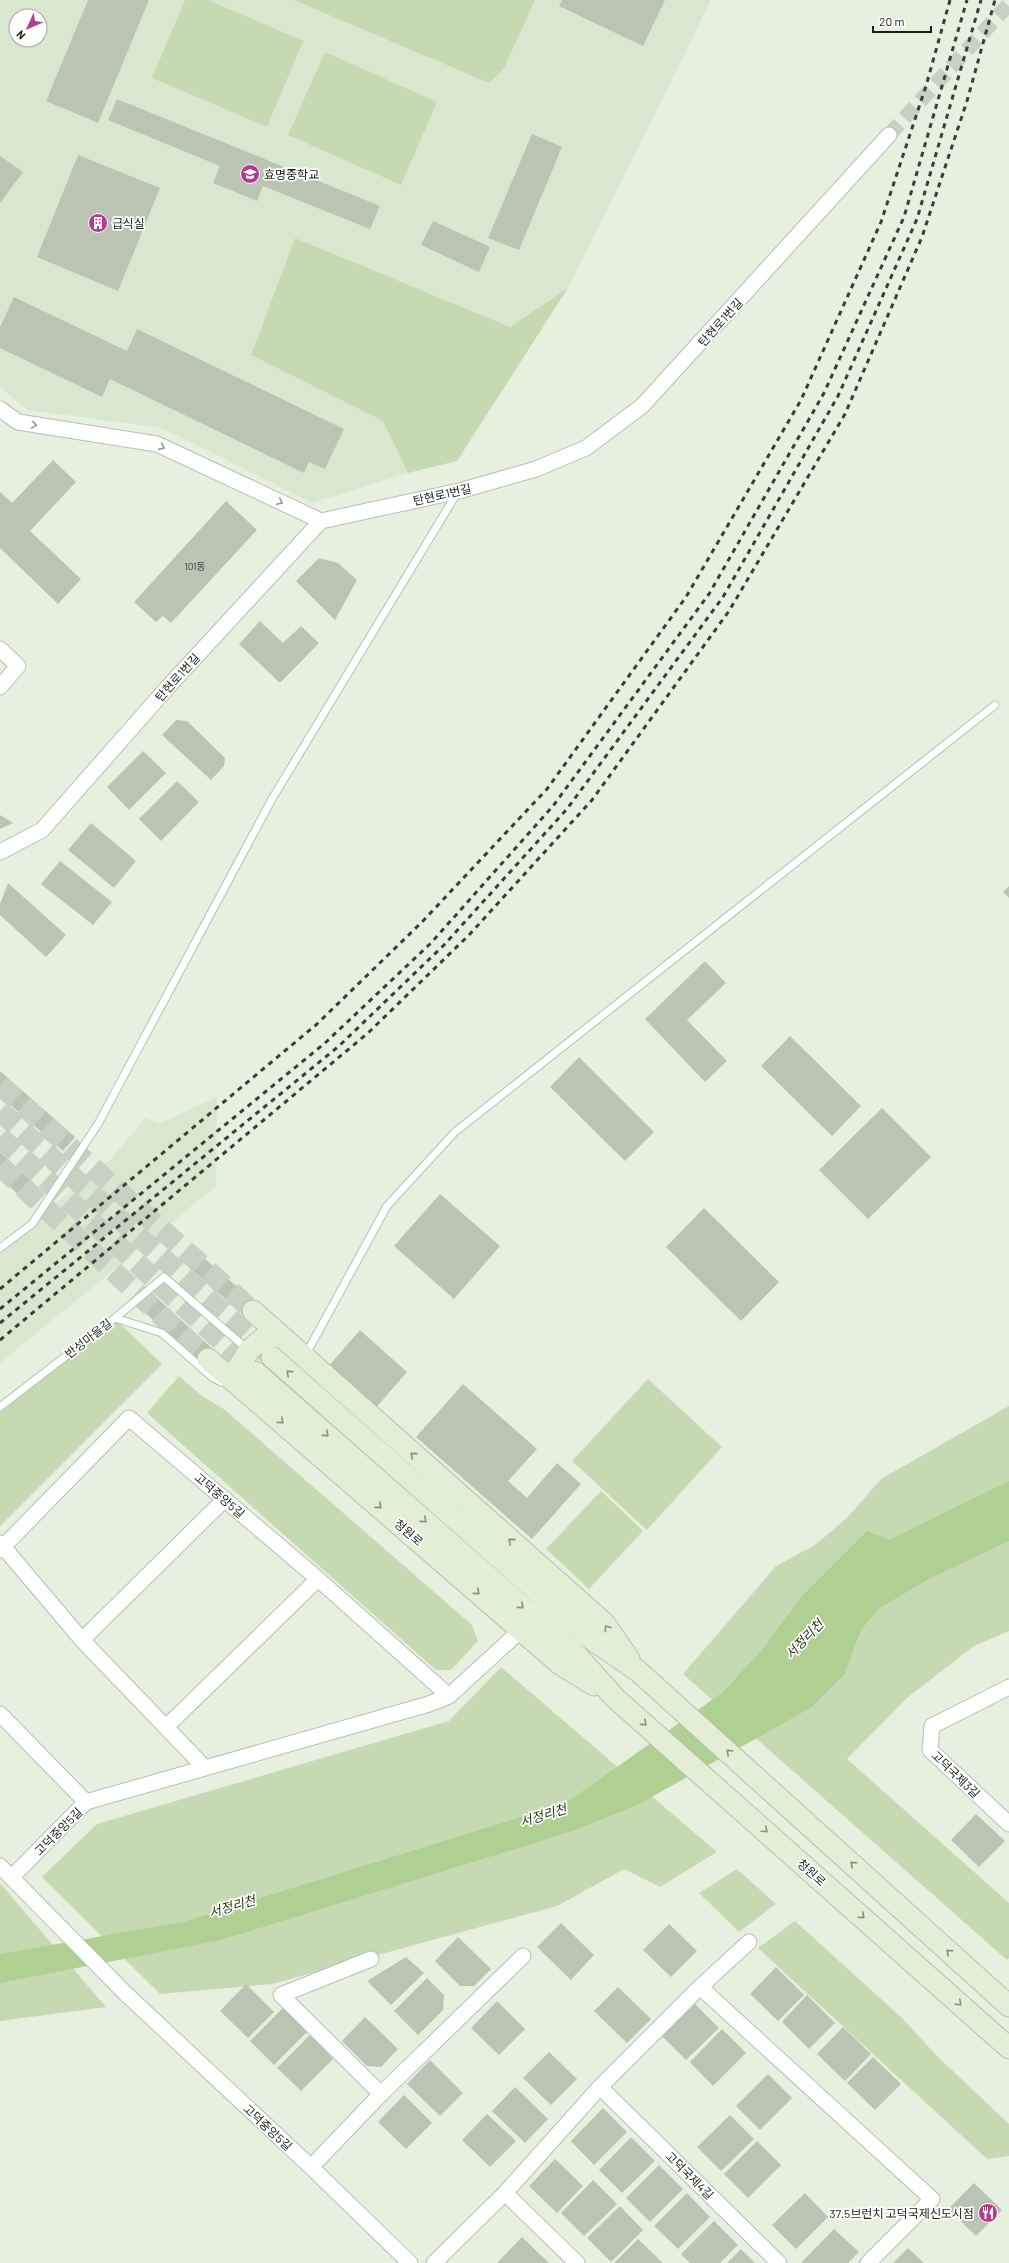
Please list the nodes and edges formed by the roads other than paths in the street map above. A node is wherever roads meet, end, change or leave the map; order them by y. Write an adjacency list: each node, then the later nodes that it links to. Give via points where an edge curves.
1 (889, 135): 3 (street, 탄현로1번길, via 642,406 586,448 536,469)
2 (0, 409): 4 (street, one-way to 4, via 18,422 157,444)
3 (459, 491): 4 (street, 탄현로1번길); 9 (lane, via 272,799 98,1124 32,1224)
4 (321, 521): 8 (street, 탄현로1번길, via 167,688 42,830)
5 (0, 649): 6 (street, via 18,666)
6 (0, 687)
7 (995, 705): 15 (lane, via 455,1132 387,1206)
8 (0, 852)
9 (0, 1248)
10 (253, 1311): 12 (main road)
11 (115, 1318): 13 (lane, via 164,1277); 19 (lane, 반성마을길, via 162,1333 212,1376); 20 (lane, 반성마을길)
12 (281, 1336): 13 (main road, via 265,1337); 15 (main road)
13 (249, 1350): 18 (main road, via 236,1371)
14 (272, 1357): 26 (main road, one-way to 14, via 590,1638)
15 (304, 1358): 26 (main road, one-way to 15, via 604,1623)
16 (208, 1359): 18 (main road, 청원로)
17 (255, 1372): 29 (main road, 청원로, one-way to 29, via 573,1651)
18 (238, 1384): 19 (main road, 청원로)
19 (263, 1406): 24 (main road, 청원로, one-way to 24)
20 (0, 1407)
21 (225, 1499): 22 (street, 고덕중앙5길, via 129,1418); 23 (street, 고덕중앙5길); 25 (street)
22 (1, 1547): 25 (street)
23 (318, 1580): 28 (street, 고덕중앙5길); 31 (street)
24 (521, 1630): 28 (street, 고덕중앙5길); 29 (main road, 청원로, via 560,1664)
25 (82, 1640): 31 (street)
26 (638, 1671): 41 (main road, one-way to 26)
27 (1009, 1687): 34 (street, 고덕국제3길, via 932,1726 930,1750)
28 (449, 1696): 32 (street, 고덕중앙5길, via 429,1704)
29 (615, 1698): 42 (main road, 청원로, one-way to 42)
30 (0, 1714): 33 (street)
31 (166, 1727): 32 (street)
32 (205, 1768): 33 (street, 고덕중앙5길)
33 (86, 1802): 36 (street, 고덕중앙5길)
34 (1009, 1824)
35 (0, 1866): 36 (street)
36 (11, 1878): 45 (street, 고덕중앙5길, via 125,1993)
37 (749, 1942): 40 (street)
38 (523, 1956): 44 (street)
39 (372, 1959): 44 (street, via 281,1996)
40 (700, 1987): 43 (street); 51 (street, via 932,2199)
41 (1009, 2006)
42 (1009, 2048)
43 (600, 2087): 46 (street); 50 (street, 고덕국제4길)
44 (380, 2094): 45 (street)
45 (311, 2167): 47 (street, 고덕중앙5길)
46 (505, 2193): 48 (street); 49 (street)
47 (410, 2263)
48 (434, 2263)
49 (577, 2263)
50 (779, 2263)
51 (868, 2263)

